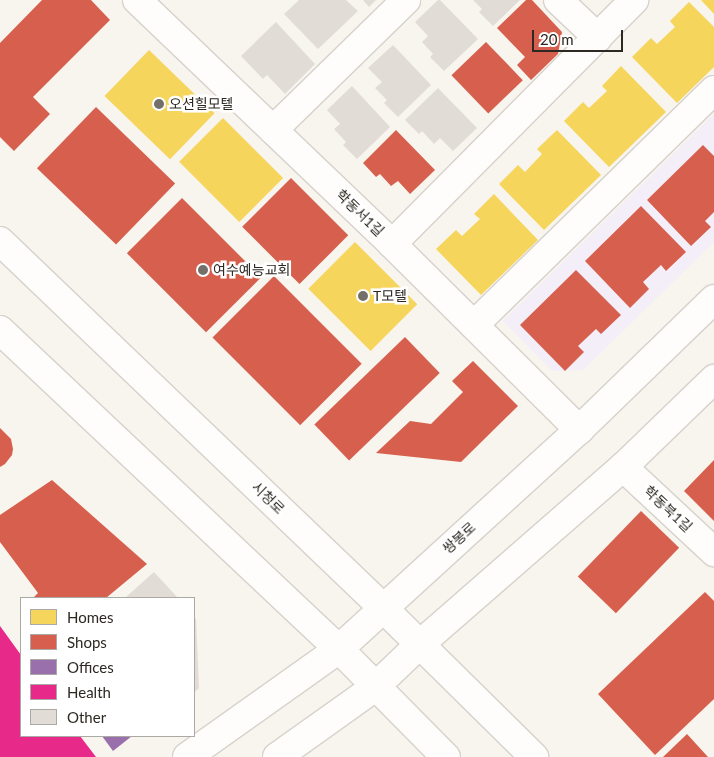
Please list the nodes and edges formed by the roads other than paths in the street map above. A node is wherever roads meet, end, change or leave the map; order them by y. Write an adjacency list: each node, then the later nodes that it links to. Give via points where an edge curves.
1 (137, 0): 7 (street, 학동서1길)
2 (406, 0): 7 (street)
3 (558, 0): 5 (street)
4 (634, 0): 5 (street)
5 (598, 38): 9 (street)
6 (714, 90): 11 (street)
7 (273, 130): 9 (street, 학동서1길)
8 (0, 241): 17 (street, 시청로)
9 (392, 244): 11 (street, 학동서1길)
10 (714, 299): 14 (street, 쌍봉로)
11 (474, 325): 14 (street, 학동서1길)
12 (0, 330): 19 (street)
13 (714, 379): 15 (street)
14 (579, 430): 17 (street, 쌍봉로)
15 (623, 467): 16 (street, 학동북1길); 18 (street)
16 (714, 552)
17 (382, 607): 18 (street, 시청로); 19 (street, 쌍봉로)
18 (419, 645): 20 (street); 24 (street, 시청로)
19 (339, 649): 20 (street); 21 (street, 쌍봉로)
20 (375, 687): 22 (street); 23 (street)
21 (186, 757)
22 (277, 757)
23 (446, 757)
24 (534, 757)

